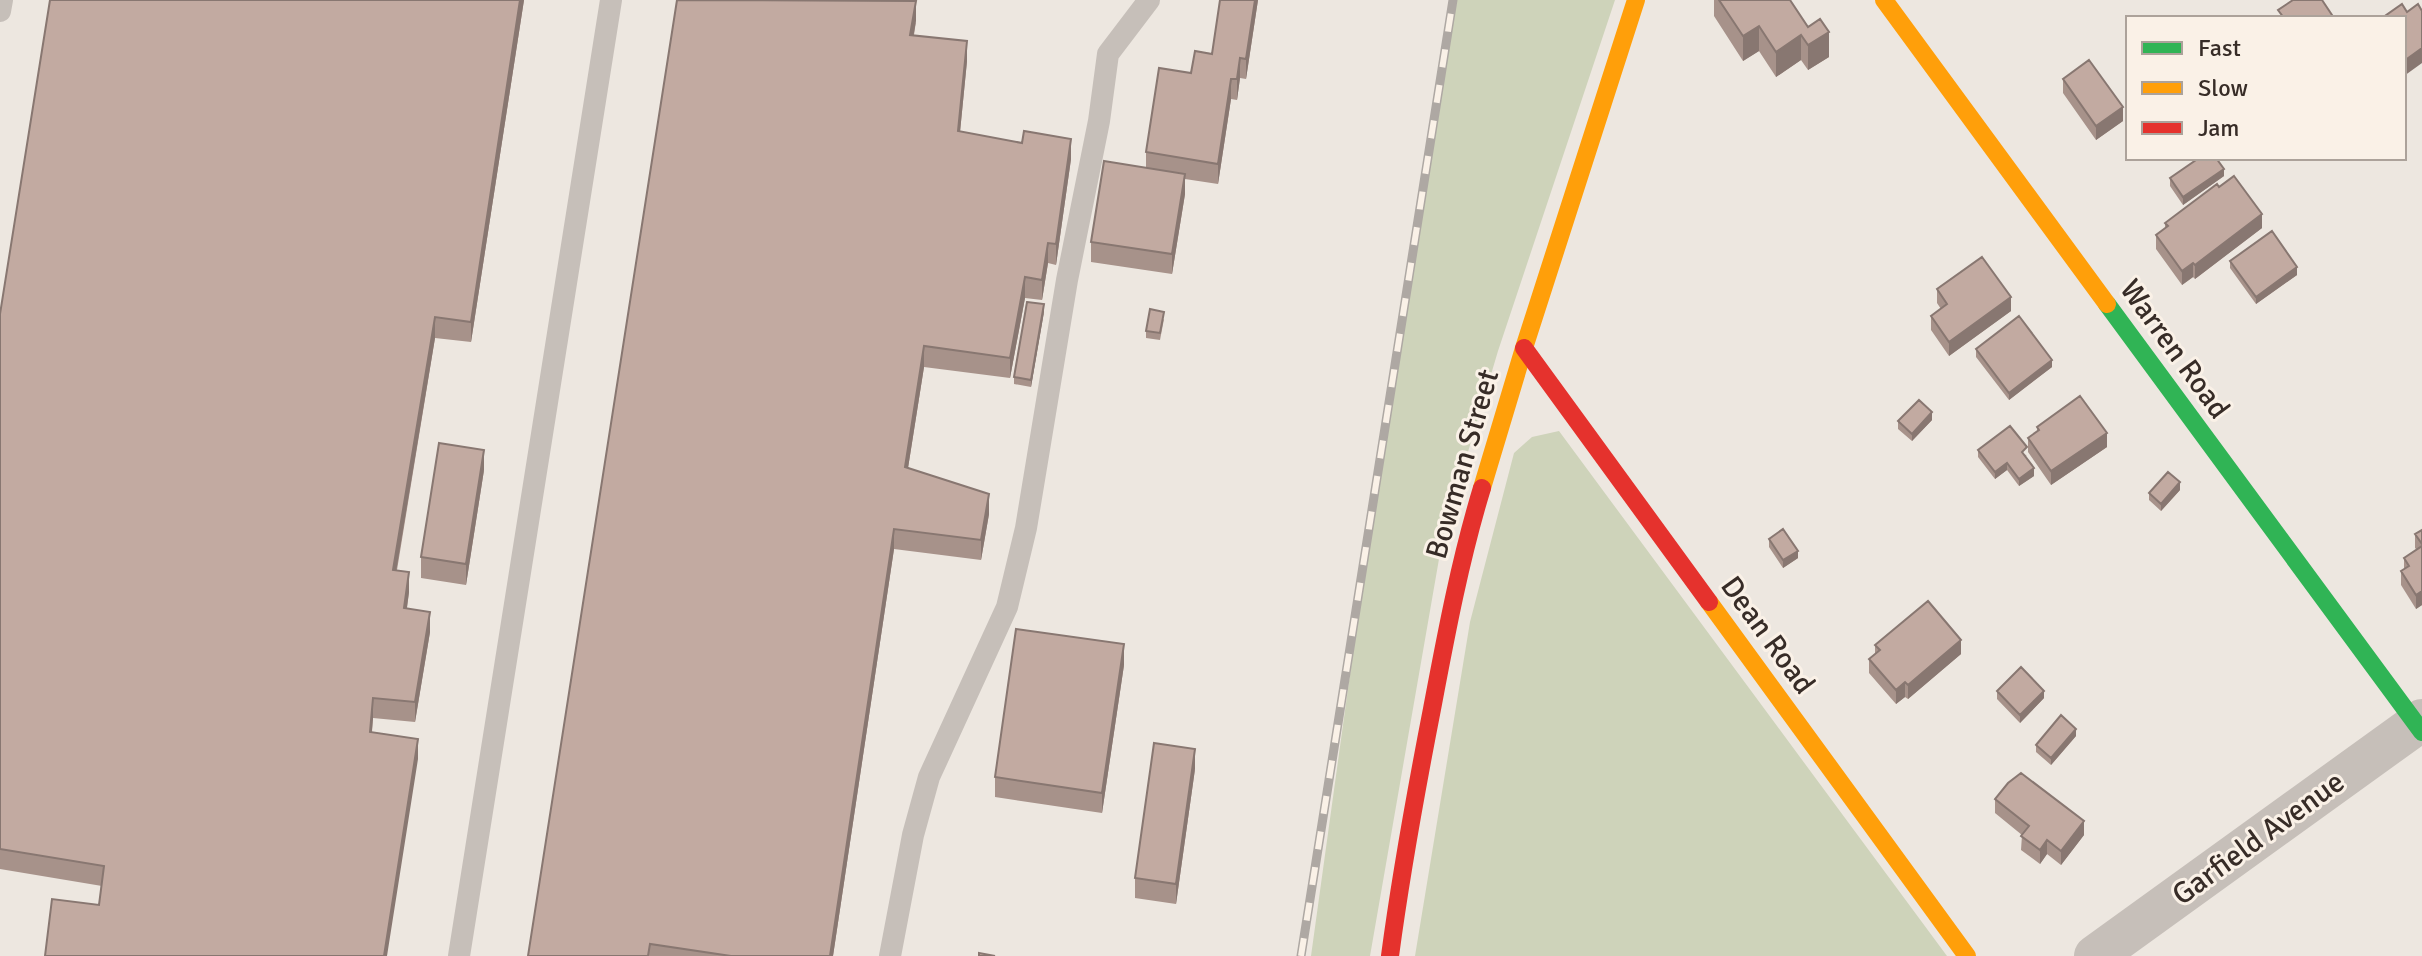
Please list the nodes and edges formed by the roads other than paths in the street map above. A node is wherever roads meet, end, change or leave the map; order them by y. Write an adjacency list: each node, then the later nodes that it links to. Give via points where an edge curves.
1 (2, 0): 6 (lane)
2 (611, 0): 9 (lane)
3 (1149, 0): 10 (lane, via 1108,54 1026,528 1007,607 929,777)
4 (1636, 0): 7 (street, Bowman Street)
5 (1884, 0): 8 (street, Warren Road)
6 (0, 11)
7 (1524, 348): 11 (street, Bowman Street, via 1469,531 1449,620); 12 (street, Dean Road)
8 (2420, 726): 13 (street, Garfield Avenue)
9 (459, 956)
10 (890, 956)
11 (1390, 956)
12 (1967, 956)
13 (2095, 956)

